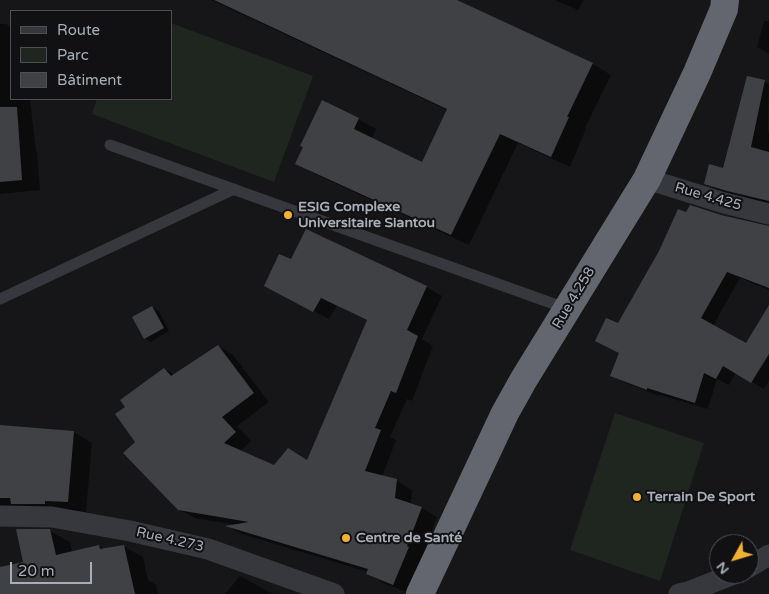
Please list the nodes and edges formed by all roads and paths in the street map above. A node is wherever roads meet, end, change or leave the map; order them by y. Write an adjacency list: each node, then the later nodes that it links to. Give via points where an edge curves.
1 (725, 0): 3 (highway, Rue 4.258, via 697,73)
2 (110, 145): 4 (lane)
3 (647, 179): 5 (street, Rue 4.425); 7 (highway, Rue 4.258)
4 (234, 189): 6 (lane); 7 (lane)
5 (769, 214)
6 (0, 299)
7 (568, 309): 11 (highway, Rue 4.258, via 505,412)
8 (0, 516): 10 (street, Rue 4.273, via 52,517 208,548)
9 (709, 584): 12 (street)
10 (334, 594)
11 (421, 594)
12 (679, 594)

